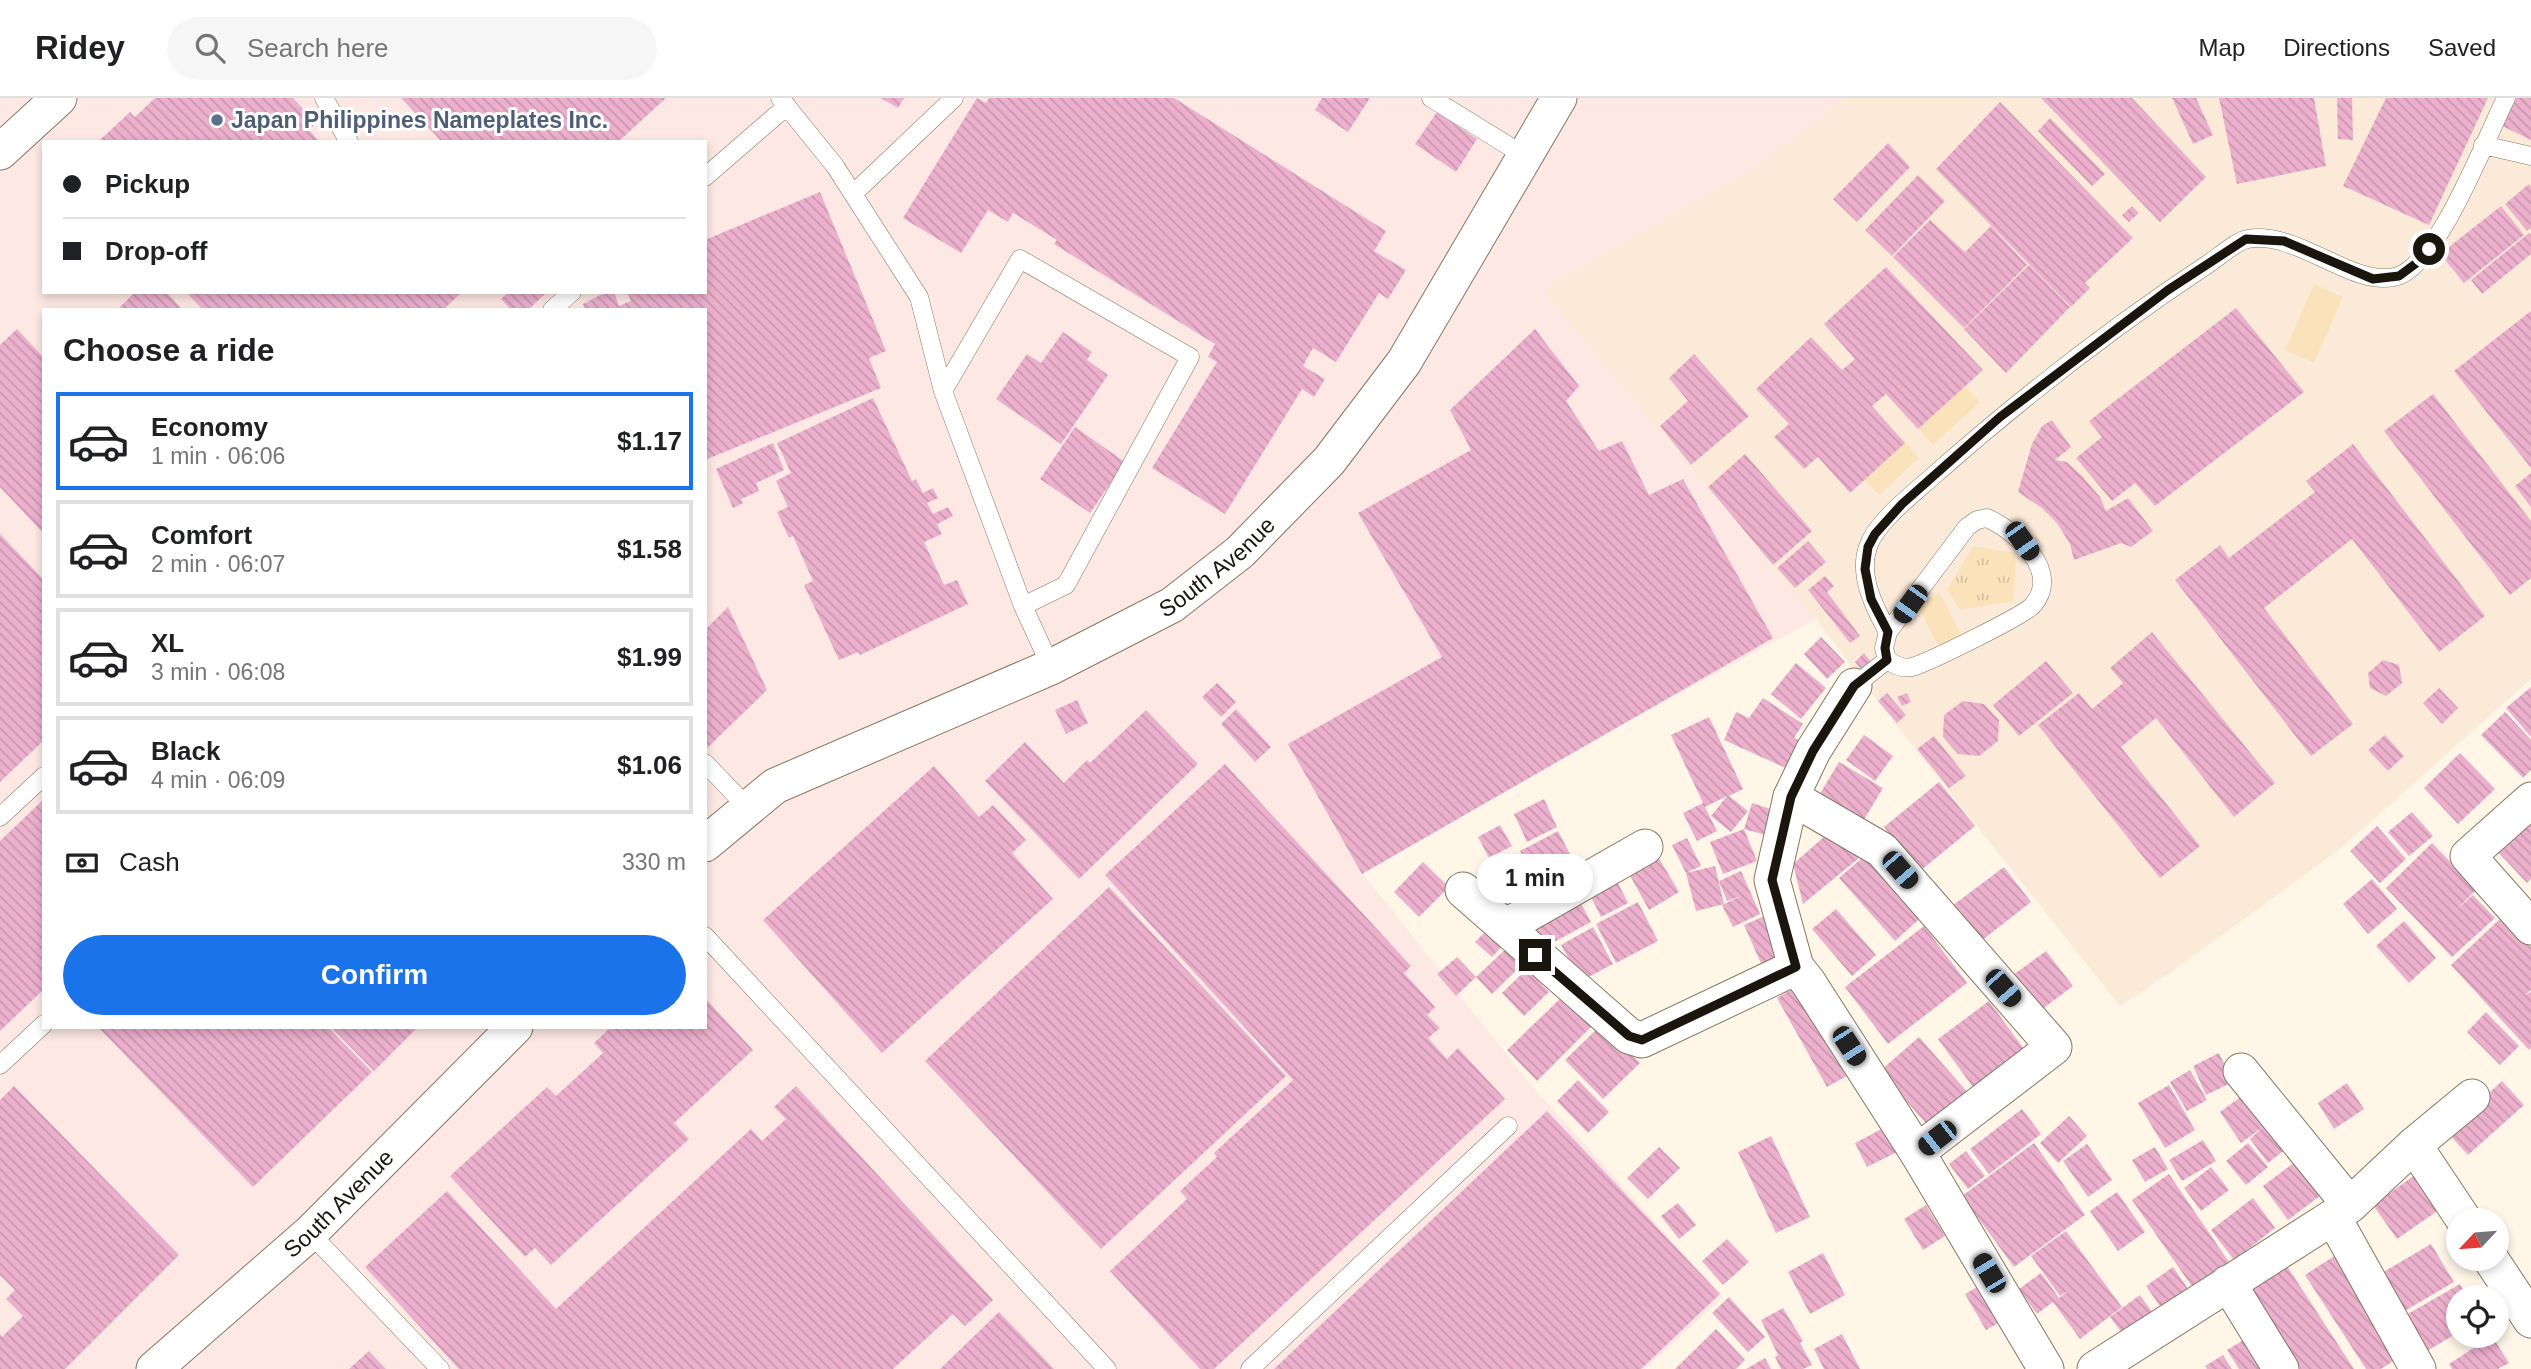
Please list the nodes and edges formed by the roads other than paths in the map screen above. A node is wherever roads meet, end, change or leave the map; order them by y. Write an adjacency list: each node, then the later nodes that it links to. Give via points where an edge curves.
1 (60, 98): 10 (street)
2 (324, 98): 8 (lane)
3 (954, 98): 14 (lane)
4 (1431, 98): 11 (lane)
5 (1559, 98): 11 (street, South Avenue)
6 (2506, 98): 9 (lane)
7 (783, 102): 13 (lane); 14 (lane)
8 (348, 140)
9 (2483, 145): 12 (lane); 19 (lane, via 2444,230 2422,259 2399,276 2373,279 2284,241 2246,239 2168,290 2000,417 1902,504 1868,547 1865,569 1871,599)
10 (0, 152)
11 (1525, 156): 21 (street, South Avenue, via 1404,362 1329,461 1240,552 1172,605)
12 (2531, 156)
13 (707, 175)
14 (853, 194): 17 (lane, via 919,297)
15 (570, 294): 16 (lane)
16 (554, 308)
17 (943, 391): 18 (lane); 18 (lane, via 1020,260 1190,357 1066,585)
18 (1023, 606): 21 (lane)
19 (1888, 632): 20 (lane); 20 (lane, via 1977,520 1987,518 2002,525 2022,541 2035,560 2043,581 2032,607 1912,667 1899,667)
20 (1887, 660): 22 (lane)
21 (1051, 667): 27 (street, South Avenue, via 775,786)
22 (1854, 686): 25 (street, via 1813,751)
23 (707, 765): 27 (lane)
24 (42, 778): 28 (lane)
25 (1791, 797): 35 (street, via 1772,880); 43 (street, via 1882,850 2054,1047)
26 (2531, 800): 32 (street, via 2468,856)
27 (748, 808): 29 (street, South Avenue)
28 (0, 817)
29 (707, 842)
30 (1645, 847): 33 (street)
31 (1463, 890): 33 (street)
32 (2531, 927)
33 (1505, 928): 35 (street, via 1629,1036 1642,1040)
34 (707, 938): 52 (lane)
35 (1796, 967): 43 (street)
36 (42, 1026): 38 (lane)
37 (513, 1029): 46 (street, South Avenue)
38 (0, 1065)
39 (2241, 1071): 45 (street)
40 (2472, 1097): 42 (street)
41 (1508, 1126): 53 (lane)
42 (2414, 1145): 44 (street); 45 (street)
43 (1917, 1153): 54 (street)
44 (2456, 1208)
45 (2341, 1211): 48 (street); 57 (street)
46 (310, 1233): 50 (street, South Avenue); 51 (lane)
47 (2499, 1271): 49 (street)
48 (2228, 1283): 55 (street); 56 (street)
49 (2531, 1320)
50 (154, 1369)
51 (440, 1369)
52 (1107, 1369)
53 (1250, 1369)
54 (2046, 1369)
55 (2095, 1369)
56 (2281, 1369)
57 (2418, 1369)

